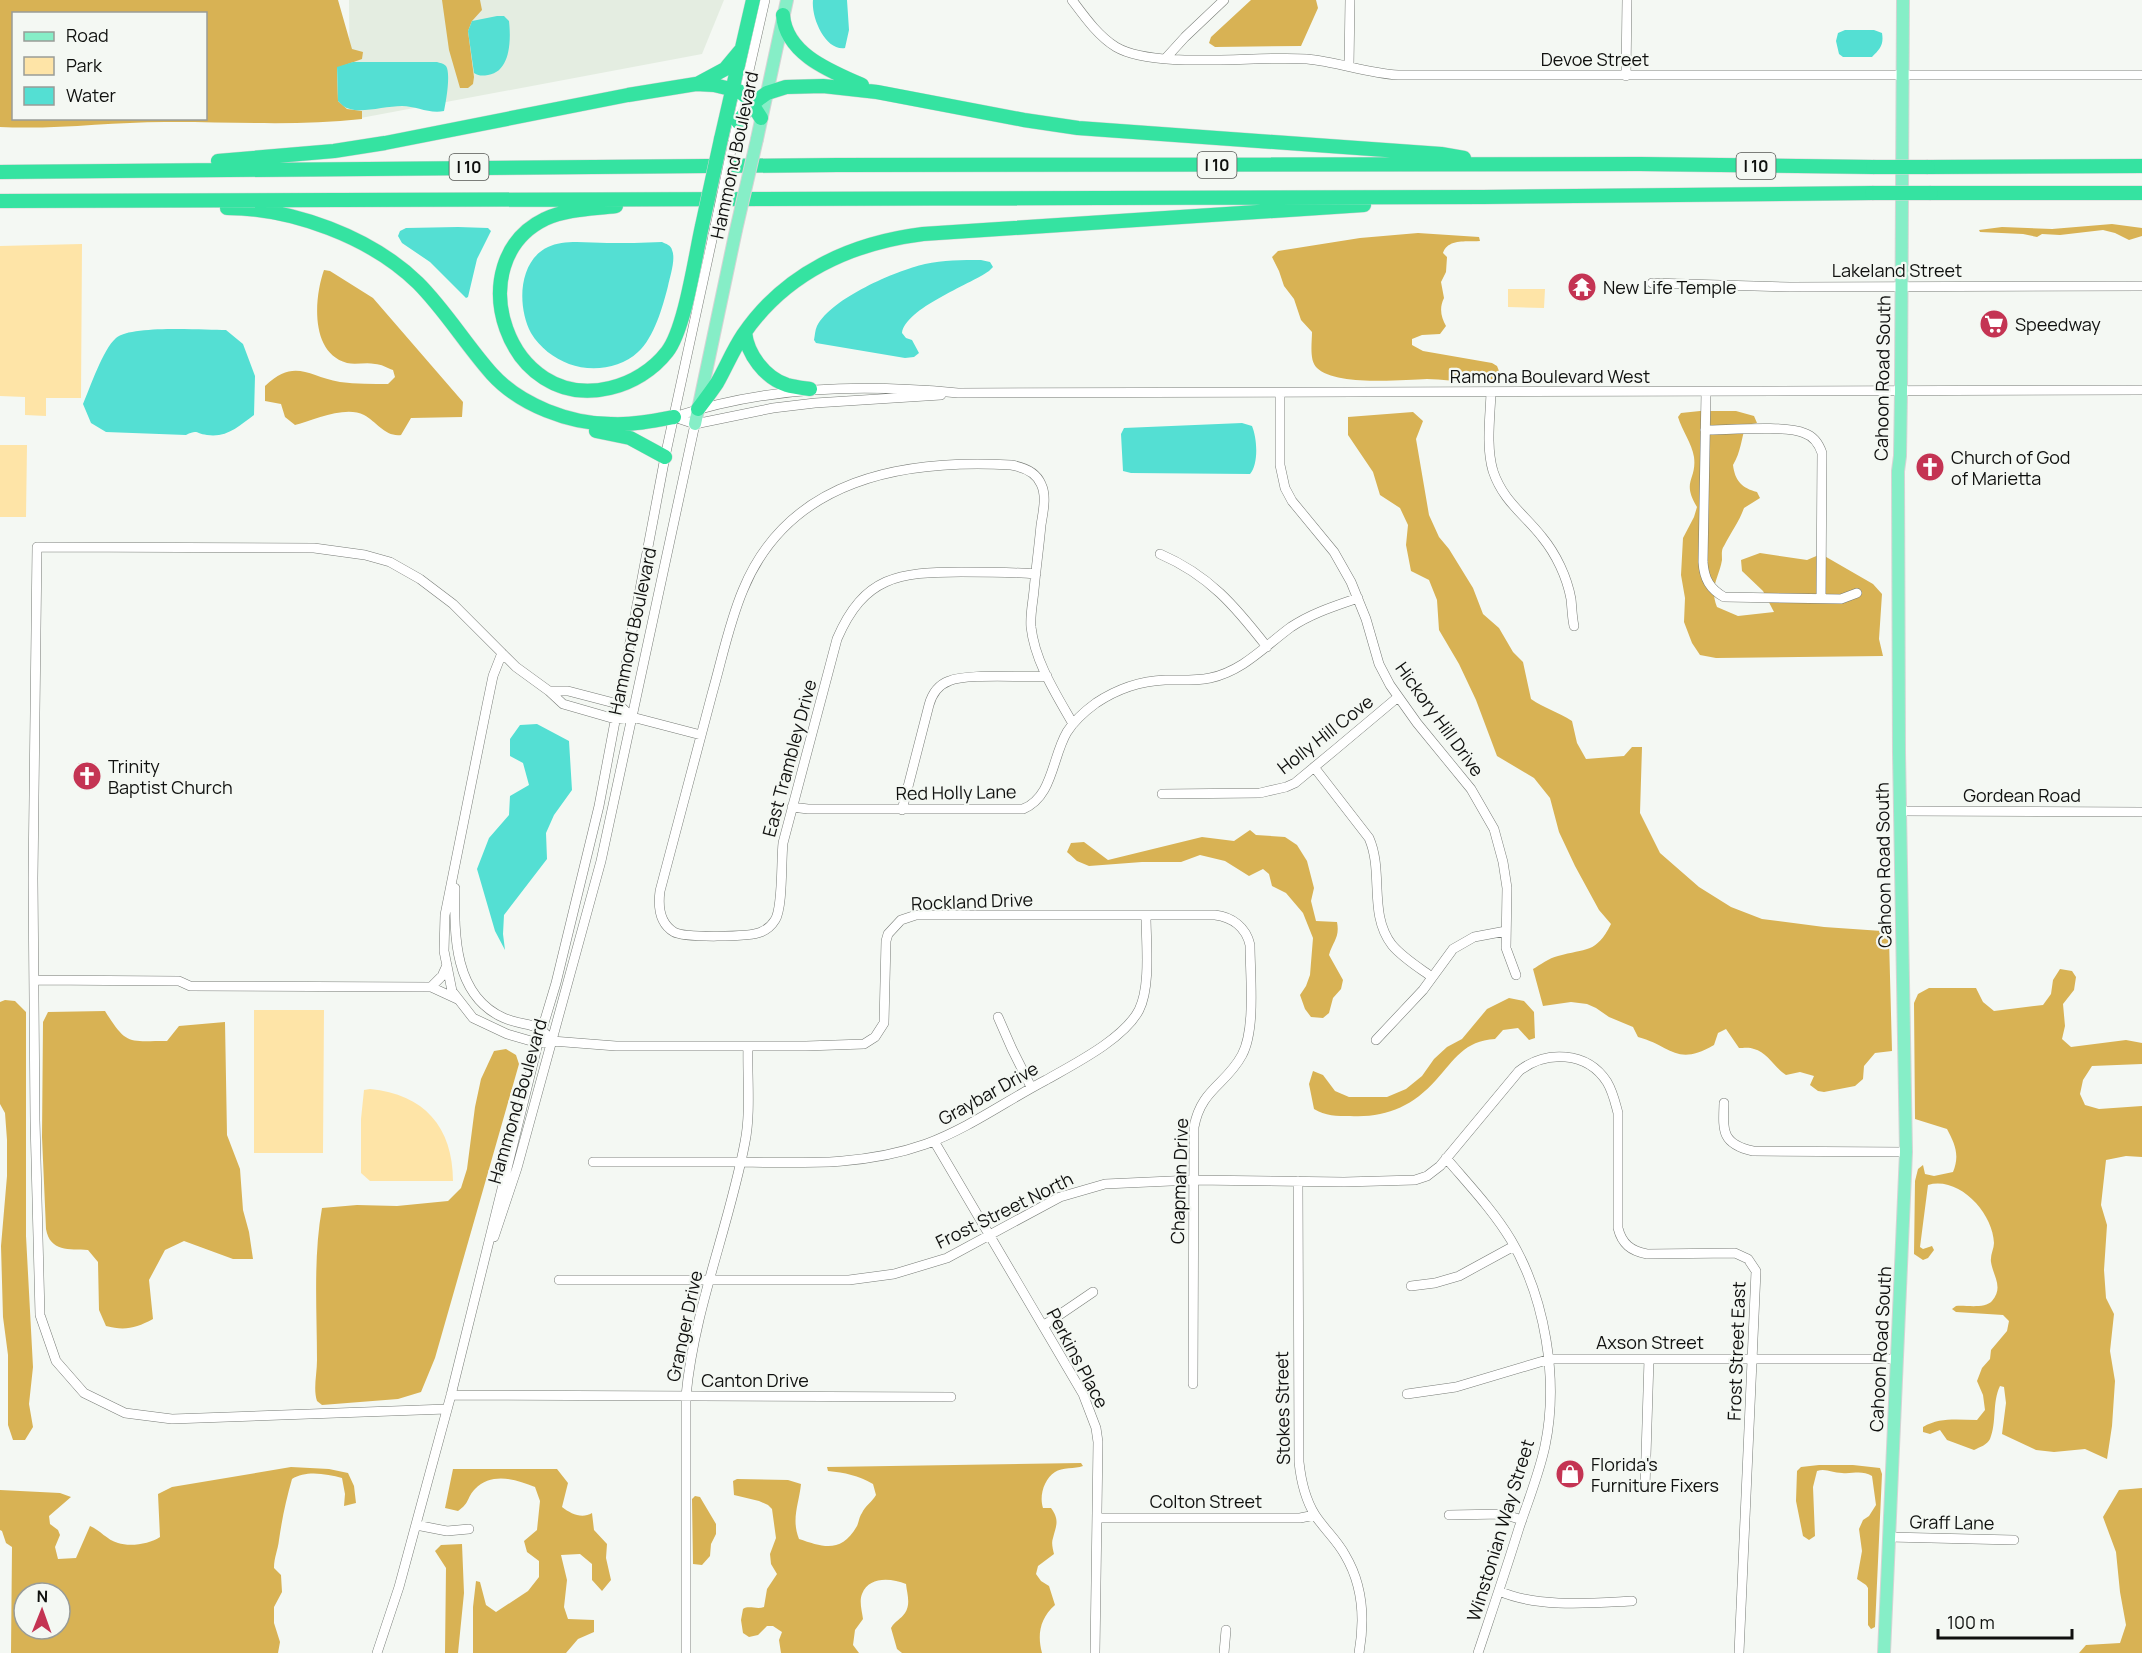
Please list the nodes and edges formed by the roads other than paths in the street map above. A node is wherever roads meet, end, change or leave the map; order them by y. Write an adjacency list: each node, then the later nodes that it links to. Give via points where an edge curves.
1 (753, 0): 10 (highway)
2 (765, 0): 19 (street, Hammond Boulevard)
3 (786, 0): 9 (main road, Hammond Boulevard)
4 (1072, 0): 11 (street, Devoe Street, via 1117,47 1134,54)
5 (1224, 0): 11 (street)
6 (1350, 0): 12 (street)
7 (1627, 0): 14 (street)
8 (1903, 0): 15 (main road, Cahoon Road South)
9 (783, 15): 17 (highway, via 789,37 801,51); 18 (main road, Hammond Boulevard)
10 (743, 46): 16 (highway, via 725,68); 19 (highway)
11 (1165, 58): 12 (street, Devoe Street, via 1306,59)
12 (1349, 66): 14 (street, Devoe Street, via 1398,75)
13 (2142, 75): 15 (street, Devoe Street)
14 (1626, 76): 15 (street, Devoe Street)
15 (1902, 76): 34 (main road, Cahoon Road South)
16 (696, 84): 19 (highway, via 714,85); 25 (highway, via 334,151)
17 (877, 92): 18 (highway, via 805,85); 23 (highway, via 1078,128 1442,154)
18 (767, 93): 19 (highway); 20 (main road, Hammond Boulevard)
19 (743, 96): 20 (highway); 21 (highway); 22 (highway)
20 (761, 118): 45 (main road, Hammond Boulevard, bridge)
21 (738, 122): 22 (street, Hammond Boulevard)
22 (727, 140): 32 (highway, bridge)
23 (1496, 165): 24 (highway, I 10, bridge); 25 (highway, I 10)
24 (2142, 166)
25 (147, 169): 26 (highway, I 10)
26 (0, 172)
27 (2142, 193): 28 (highway, I 10, bridge)
28 (1483, 197): 29 (highway, I 10); 36 (highway, via 899,237 851,250 813,270 780,294)
29 (679, 199): 30 (highway, I 10); 32 (highway, via 569,211 543,220 524,234 504,267 500,293 510,341 532,369 551,382 577,390 606,389 643,374 667,353 680,326)
30 (127, 200): 31 (highway, I 10); 44 (highway, via 169,209 241,208 284,215 343,234 416,281 495,377)
31 (0, 201)
32 (708, 226): 46 (street, Hammond Boulevard)
33 (1652, 283): 34 (street, Lakeland Street)
34 (1901, 286): 35 (street, Lakeland Street); 39 (main road, Cahoon Road South)
35 (2142, 286)
36 (745, 332): 37 (highway, via 748,350 767,372 786,384); 45 (highway)
37 (810, 389): 41 (street, Ramona Boulevard West, via 908,388); 45 (street, Ramona Boulevard West)
38 (2142, 390): 39 (street, Ramona Boulevard West)
39 (1901, 391): 40 (street, Ramona Boulevard West); 70 (main road, Cahoon Road South)
40 (1706, 392): 43 (street, Ramona Boulevard West); 48 (street)
41 (958, 393): 42 (street, Ramona Boulevard West); 47 (street, Ramona Boulevard West, via 773,408)
42 (1280, 393): 43 (street, Ramona Boulevard West); 53 (street, Hickory Hill Drive, via 1280,465 1285,488 1334,552)
43 (1491, 393): 55 (street, via 1493,470 1501,488 1518,513 1542,536 1565,576)
44 (542, 409): 46 (highway, via 583,422 608,424); 49 (highway, via 551,417 578,427 630,438)
45 (698, 410): 46 (street, Ramona Boulevard West); 47 (main road, Hammond Boulevard)
46 (674, 417): 47 (street); 49 (street, Hammond Boulevard)
47 (695, 424): 62 (street, Hammond Boulevard)
48 (1705, 430): 54 (street, via 1703,562 1709,585 1724,597); 54 (street, via 1794,430 1818,443 1822,453)
49 (665, 457): 61 (street, Hammond Boulevard)
50 (1161, 554): 56 (street, via 1195,572 1220,592)
51 (1036, 574): 58 (street, via 1032,628); 65 (street, via 1044,499 1042,485 1025,469 1001,464 923,466 850,484 822,498 791,522 767,548 744,587); 68 (street, East Trambley Drive, via 911,573 889,580 860,602 844,622 837,639)
52 (1857, 593): 54 (street, via 1841,599)
53 (1358, 598): 56 (street, Red Holly Lane, via 1311,616); 60 (street, Hickory Hill Drive, via 1379,664)
54 (1821, 598)
55 (1574, 626)
56 (1267, 647): 64 (street, Red Holly Lane, via 1212,678 1144,682 1120,689)
57 (502, 653): 59 (street); 72 (street, via 486,705); 79 (street, via 453,604 420,579 390,562 365,555 314,548 37,547)
58 (1047, 676): 64 (street); 69 (street, via 963,678 942,685 929,705)
59 (549, 691): 61 (street, via 568,691); 63 (street, via 563,704)
60 (1398, 696): 66 (street, Holly Hill Cove); 75 (street, Hickory Hill Drive, via 1466,782 1489,819 1507,888)
61 (618, 704): 62 (street); 63 (street, Hammond Boulevard)
62 (632, 717): 63 (street); 65 (street); 85 (street, Hammond Boulevard, via 601,861)
63 (615, 718): 83 (street, Hammond Boulevard, via 599,806)
64 (1073, 724): 69 (street, Red Holly Lane, via 1059,747 1044,792 1028,807 1014,811)
65 (701, 735): 68 (street, East Trambley Drive, via 660,891 658,907 674,932 740,936 770,927 779,913 783,843)
66 (1314, 767): 67 (street, Holly Hill Cove, via 1295,783 1268,793); 78 (street, via 1373,847 1377,904 1384,932 1402,954)
67 (1162, 794)
68 (792, 807): 69 (street, Red Holly Lane)
69 (902, 810)
70 (1901, 811): 71 (street, Gordean Road); 92 (main road, Cahoon Road South)
71 (2142, 812)
72 (455, 868): 76 (street, via 445,915); 83 (street, via 454,914 461,969 473,995 488,1010 506,1019)
73 (1146, 916): 74 (street, Rockland Drive, via 1215,915); 87 (street, Rockland Drive, via 906,918 892,928 886,941 885,1014 880,1030 870,1041); 89 (street, Graybar Drive, via 1142,1000 1127,1028)
74 (1240, 926): 96 (street, Chapman Drive, via 1250,945 1249,1034 1241,1056 1199,1108 1194,1127)
75 (1506, 931): 77 (street, Hickory Hill Drive, via 1506,948); 78 (street, via 1465,941 1446,957)
76 (447, 965): 80 (street); 81 (street)
77 (1516, 975)
78 (1432, 977): 84 (street)
79 (35, 980): 80 (street, via 179,981 190,986); 115 (street, via 40,1315 56,1361 84,1393 125,1413 172,1419)
80 (431, 987): 81 (street)
81 (458, 999): 86 (street, via 473,1018)
82 (998, 1017): 89 (street)
83 (542, 1028): 85 (street); 86 (street, Hammond Boulevard)
84 (1376, 1040)
85 (552, 1041): 86 (street, Rockland Drive); 87 (street, Rockland Drive, via 616,1046); 100 (street, Hammond Boulevard, via 501,1221)
86 (538, 1043): 100 (street, Hammond Boulevard)
87 (748, 1046): 95 (street, Granger Drive, via 746,1139)
88 (1557, 1056): 93 (street, Frost Street North, via 1538,1059 1519,1071); 106 (street, Frost Street East, via 1594,1068 1614,1096 1618,1113 1618,1228 1626,1245 1647,1254 1735,1253 1753,1265)
89 (1031, 1087): 91 (street, Graybar Drive)
90 (1724, 1103): 92 (street, via 1725,1135 1742,1149)
91 (934, 1141): 95 (street, Graybar Drive, via 880,1158 855,1161); 98 (street, Perkins Place)
92 (1906, 1152): 109 (main road, Cahoon Road South)
93 (1446, 1158): 97 (street, Frost Street North, via 1427,1176 1406,1182); 99 (street, Winstonian Way Street, via 1494,1214)
94 (593, 1162): 95 (street, Graybar Drive)
95 (741, 1162): 102 (street, Granger Drive)
96 (1193, 1180): 97 (street, Frost Street North); 98 (street, Frost Street North, via 1124,1182 1088,1188 1060,1197); 110 (street, Chapman Drive)
97 (1298, 1181): 117 (street, Stokes Street, via 1298,1447 1305,1494)
98 (990, 1235): 102 (street, Frost Street North, via 947,1258 874,1278); 105 (street, Perkins Place)
99 (1514, 1246): 103 (street, via 1459,1276); 107 (street, Winstonian Way Street, via 1526,1269)
100 (485, 1261): 112 (street, Hammond Boulevard)
101 (559, 1280): 102 (street, Frost Street North)
102 (711, 1280): 113 (street, Granger Drive, via 692,1349)
103 (1411, 1286)
104 (1093, 1292): 105 (street)
105 (1043, 1326): 119 (street, Perkins Place, via 1083,1394 1096,1428)
106 (1753, 1358): 108 (street, Axson Street); 109 (street, Axson Street); 134 (street, Frost Street East)
107 (1550, 1359): 108 (street, Axson Street); 111 (street, Axson Street, via 1456,1387); 120 (street, Winstonian Way Street, via 1545,1446)
108 (1649, 1359): 116 (street)
109 (1898, 1359): 123 (main road, Cahoon Road South)
110 (1193, 1384)
111 (1407, 1394)
112 (451, 1395): 113 (street, Canton Drive); 115 (street, Hammond Boulevard)
113 (686, 1396): 114 (street, Canton Drive); 129 (street, Granger Drive)
114 (951, 1397)
115 (447, 1409): 121 (street, Hammond Boulevard)
116 (1645, 1488)
117 (1315, 1515): 119 (street, Colton Street); 132 (street, Stokes Street, via 1345,1554 1357,1580 1362,1602)
118 (1449, 1515): 120 (street, via 1503,1514)
119 (1097, 1518): 130 (street, Perkins Place)
120 (1522, 1520): 125 (street, Winstonian Way Street)
121 (416, 1525): 122 (street, via 447,1532); 128 (street, Hammond Boulevard)
122 (469, 1529)
123 (1889, 1537): 124 (street, Graff Lane); 135 (main road, Cahoon Road South)
124 (2014, 1540)
125 (1499, 1592): 126 (street, via 1554,1602); 133 (street, Winstonian Way Street)
126 (1632, 1601)
127 (1226, 1630): 131 (street)
128 (376, 1653)
129 (686, 1653)
130 (1095, 1653)
131 (1224, 1653)
132 (1359, 1653)
133 (1478, 1653)
134 (1739, 1653)
135 (1884, 1653)

